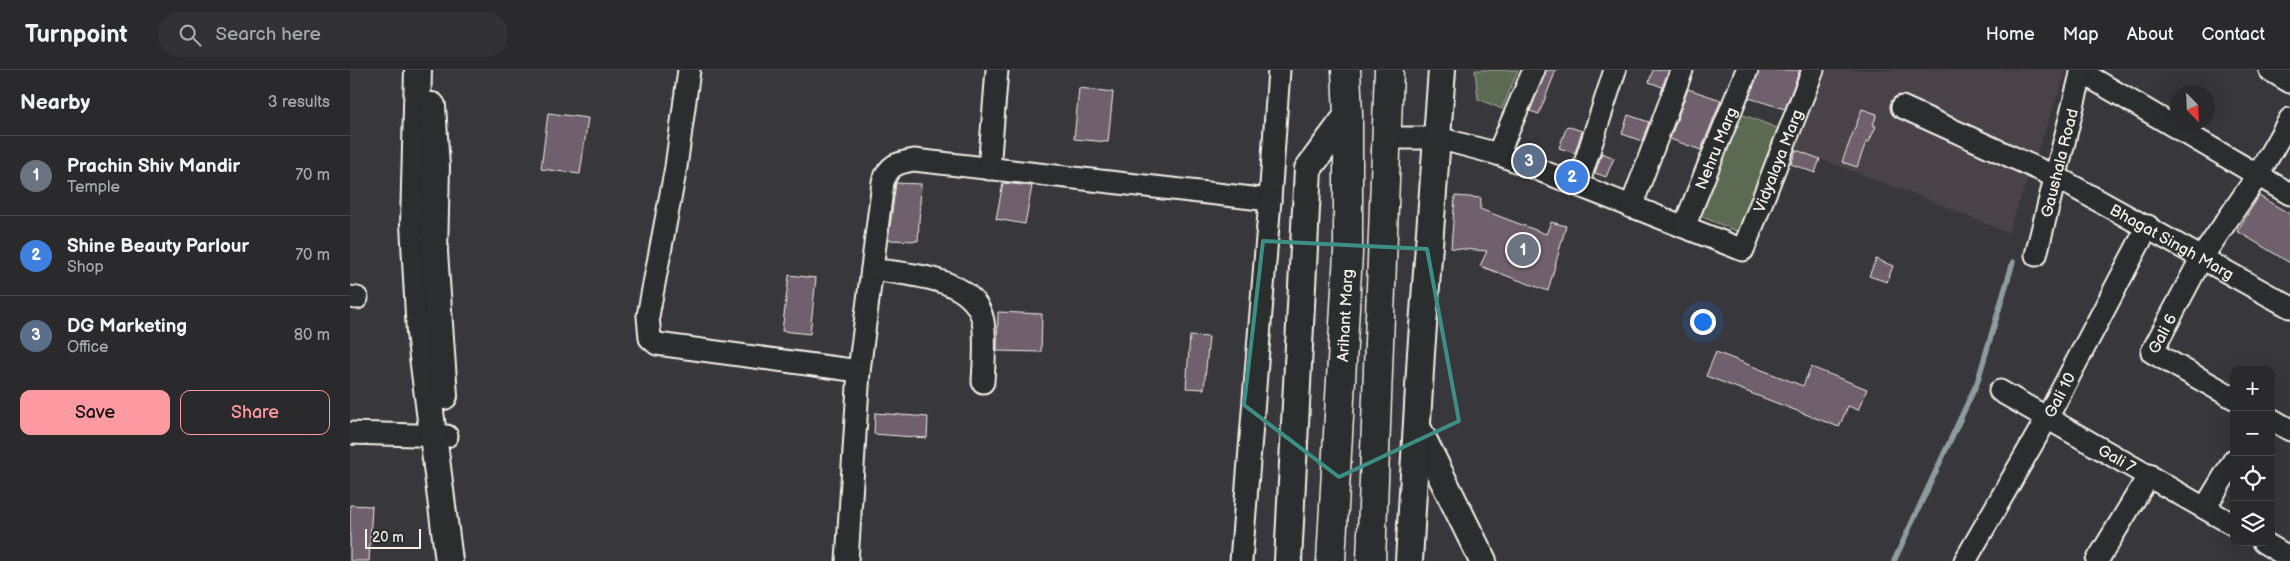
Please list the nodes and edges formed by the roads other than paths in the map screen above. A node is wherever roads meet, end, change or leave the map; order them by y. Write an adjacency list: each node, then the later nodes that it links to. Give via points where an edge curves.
1 (418, 70): 45 (street, via 414,224 420,333)
2 (432, 70): 45 (street)
3 (689, 70): 36 (street, via 676,167 648,316 650,338 657,344)
4 (997, 70): 23 (street)
5 (1279, 70): 28 (street)
6 (1346, 70): 18 (main road, Arihant Marg)
7 (1388, 70): 20 (main road)
8 (1442, 70): 21 (street)
9 (1534, 70): 22 (street)
10 (1615, 70): 26 (street)
11 (1682, 70): 29 (street)
12 (1747, 70): 31 (street, Nehru Marg)
13 (1813, 70): 31 (street, Vidyalaya Marg, via 1743,250)
14 (2270, 70): 16 (street)
15 (2082, 71): 24 (street); 25 (street, Gaushala Road)
16 (2290, 82)
17 (1902, 107): 25 (street, Bhagat Singh Marg)
18 (1348, 115): 56 (street, via 1308,168); 57 (main road, Arihant Marg, via 1348,253)
19 (2290, 119): 24 (street)
20 (1386, 138): 21 (street); 58 (main road)
21 (1438, 138): 22 (street); 42 (street)
22 (1498, 154): 26 (street)
23 (989, 168): 28 (street); 34 (street, via 914,160 899,163 887,171)
24 (2258, 175): 27 (street); 33 (street)
25 (2056, 177): 30 (street, Bhagat Singh Marg); 32 (street, Gaushala Road)
26 (1578, 186): 29 (street)
27 (2290, 194)
28 (1270, 200): 55 (street)
29 (1631, 208): 31 (street)
30 (2148, 226): 33 (street, Bhagat Singh Marg); 40 (street, Gali 10)
31 (1684, 227)
32 (2036, 255)
33 (2202, 257): 35 (street, Bhagat Singh Marg); 39 (street, Gali 6, via 2152,352)
34 (872, 269): 36 (street); 37 (street, via 939,281 960,288 974,302 982,318 984,334)
35 (2290, 307)
36 (859, 371): 54 (street)
37 (983, 382)
38 (2000, 391): 40 (street, Gali 7)
39 (2230, 396)
40 (2047, 418): 47 (street, Gali 7); 61 (street, Gali 10)
41 (2275, 421): 43 (street)
42 (1417, 426): 59 (street); 60 (street)
43 (2290, 430)
44 (350, 433): 45 (street)
45 (440, 436): 52 (street); 53 (street)
46 (2230, 467): 48 (street)
47 (2149, 475): 48 (street, Gali 7); 62 (street)
48 (2206, 508): 49 (street, Gali 7)
49 (2230, 523)
50 (2270, 546): 51 (street)
51 (2290, 558)
52 (449, 561)
53 (463, 561)
54 (847, 561)
55 (1241, 561)
56 (1288, 561)
57 (1331, 561)
58 (1371, 561)
59 (1409, 561)
60 (1483, 561)
61 (1965, 561)
62 (2098, 561)

